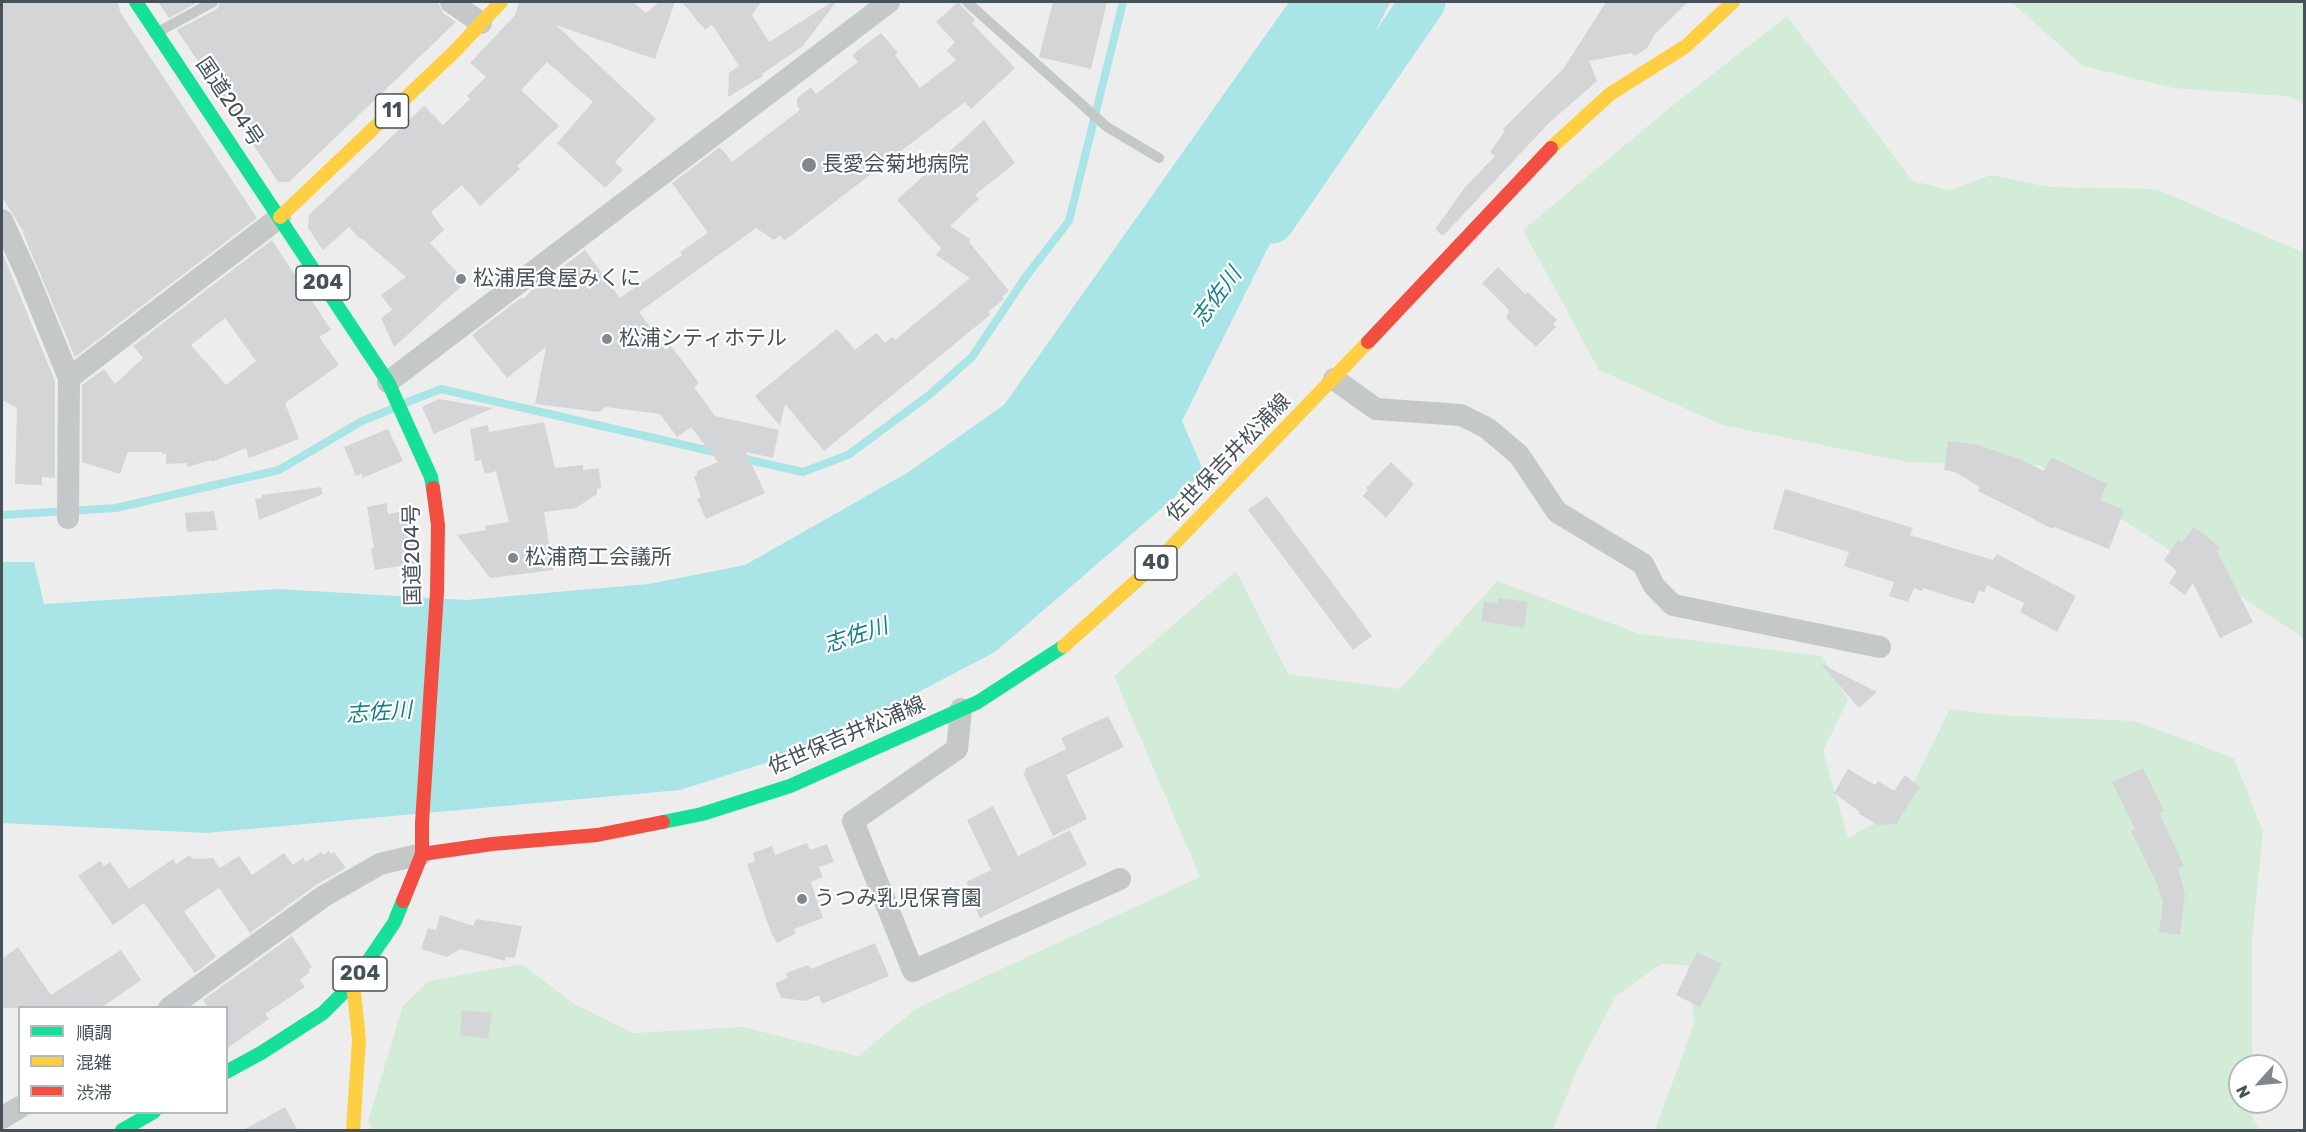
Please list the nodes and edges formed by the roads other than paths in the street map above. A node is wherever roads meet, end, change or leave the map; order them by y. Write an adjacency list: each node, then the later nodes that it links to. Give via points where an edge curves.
1 (136, 2): 9 (main road, 国道204号 / 204)
2 (213, 2): 9 (lane)
3 (451, 2): 8 (street)
4 (501, 2): 8 (main road, 11)
5 (889, 2): 15 (street)
6 (967, 2): 10 (lane, via 1107,127)
7 (1733, 2): 14 (main road, 佐世保吉井松浦線 / 40, via 1686,46 1610,94 1562,137)
8 (481, 23): 11 (main road, 11)
9 (157, 32): 11 (main road, 国道204号 / 204)
10 (1159, 158)
11 (280, 217): 13 (street); 15 (main road, 国道204号 / 204)
12 (2, 220): 13 (street)
13 (69, 378): 16 (street)
14 (1334, 379): 17 (street, via 1376,409 1461,415 1487,428 1519,454 1557,512 1643,564 1654,586 1673,605); 18 (main road, 佐世保吉井松浦線 / 40, via 1153,566 1063,647)
15 (388, 382): 19 (main road, 国道204号 / 204, via 431,477 438,525)
16 (68, 518)
17 (1880, 647)
18 (961, 709): 19 (main road, 佐世保吉井松浦線 / 40, via 790,786 702,814 597,835); 20 (street, via 957,749 853,821 913,971)
19 (422, 854): 21 (main road, 国道204号 / 204, via 394,923); 22 (street, via 380,864 324,896)
20 (1120, 879)
21 (353, 983): 23 (main road, 国道204号 / 204, via 323,1013); 28 (main road, via 359,1040)
22 (172, 1006)
23 (228, 1071)
24 (18, 1108): 26 (street)
25 (152, 1114): 27 (main road)
26 (2, 1118)
27 (122, 1131)
28 (353, 1131)

